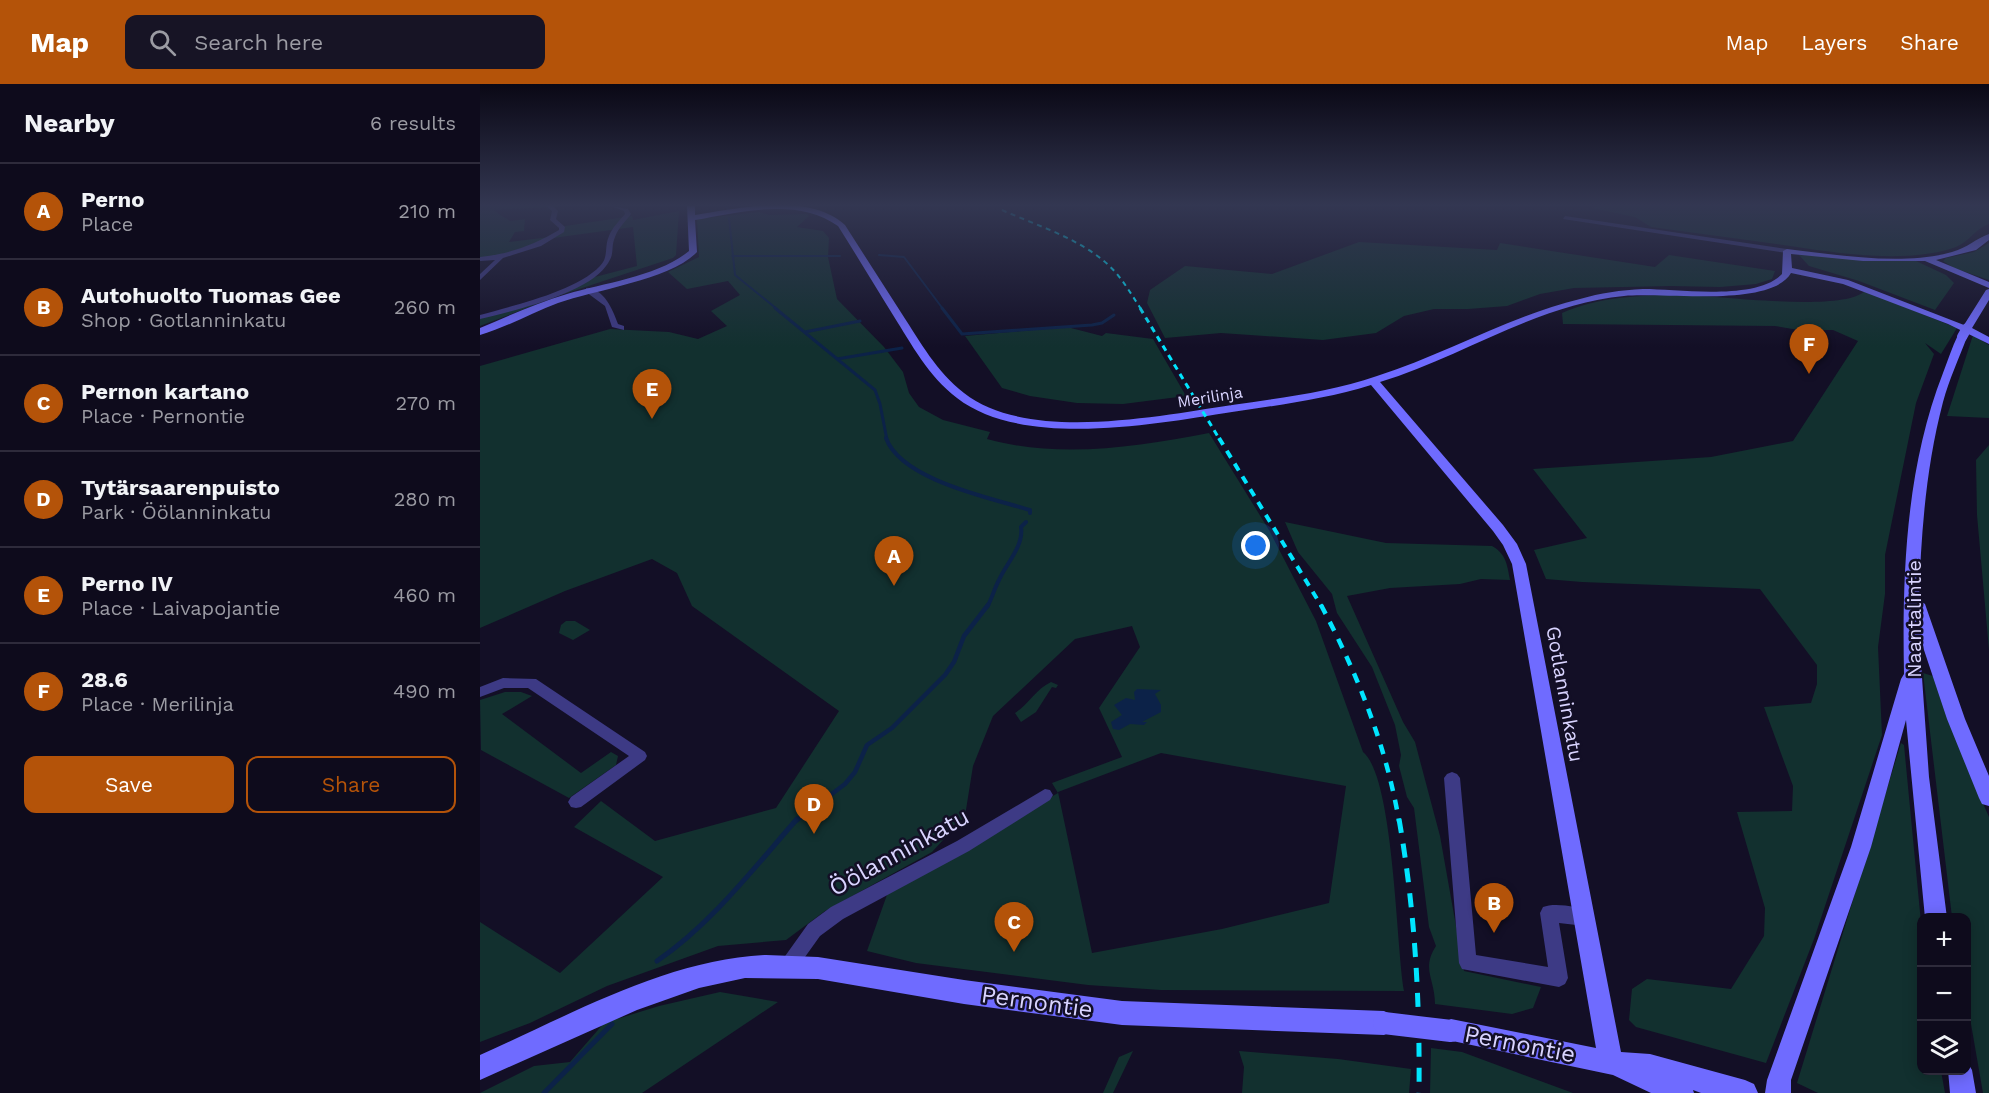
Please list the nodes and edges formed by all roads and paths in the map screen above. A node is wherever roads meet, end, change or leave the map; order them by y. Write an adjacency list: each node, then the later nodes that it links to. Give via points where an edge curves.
1 (513, 253): 8 (street)
2 (609, 253): 17 (street, via 601,270 581,282 537,301)
3 (692, 253): 14 (street, via 668,267)
4 (859, 253): 21 (street, Merilinja, via 943,384 967,401 1008,416 1054,424 1122,424 1315,396)
5 (1787, 253): 11 (street)
6 (1809, 253): 9 (street)
7 (1955, 253): 9 (street)
8 (501, 257): 10 (street); 12 (street)
9 (1924, 258): 13 (street)
10 (480, 259)
11 (1788, 270): 20 (street, via 1845,282 1951,322); 21 (street, Merilinja, via 1778,282 1751,290 1640,292 1566,304)
12 (480, 278)
13 (1989, 285)
14 (589, 290): 18 (street, via 608,305 615,325); 19 (street)
15 (1989, 292): 16 (street, Naantalintie)
16 (1985, 301): 22 (street, Naantalintie, via 1967,329 1940,389 1924,459 1916,519)
17 (480, 317)
18 (621, 328)
19 (480, 332)
20 (1989, 341)
21 (1373, 381): 30 (street, Gotlanninkatu, via 1498,528 1519,564)
22 (1913, 592): 23 (street, Naantalintie); 27 (street, via 1956,719)
23 (1912, 668): 29 (street, Naantalintie); 37 (street, via 1861,847 1779,1080)
24 (480, 692): 28 (street, via 503,683 531,682 640,756)
25 (1452, 778): 30 (street, via 1468,963 1559,978 1550,913)
26 (1045, 795): 31 (street, Öölanninkatu, via 963,846 837,913 814,930)
27 (1989, 798)
28 (576, 802)
29 (1935, 913)
30 (1585, 918): 32 (street, Gotlanninkatu)
31 (789, 965): 32 (street, Pernontie, bridge, via 1122,1013 1384,1023 1451,1031); 33 (street, Pernontie, via 724,971 649,993)
32 (1611, 1063): 35 (street, Pernontie); 36 (street, Pernontie, via 1650,1066)
33 (480, 1068)
34 (1961, 1075): 38 (street)
35 (1671, 1091)
36 (1745, 1093)
37 (1778, 1093)
38 (1963, 1093)

